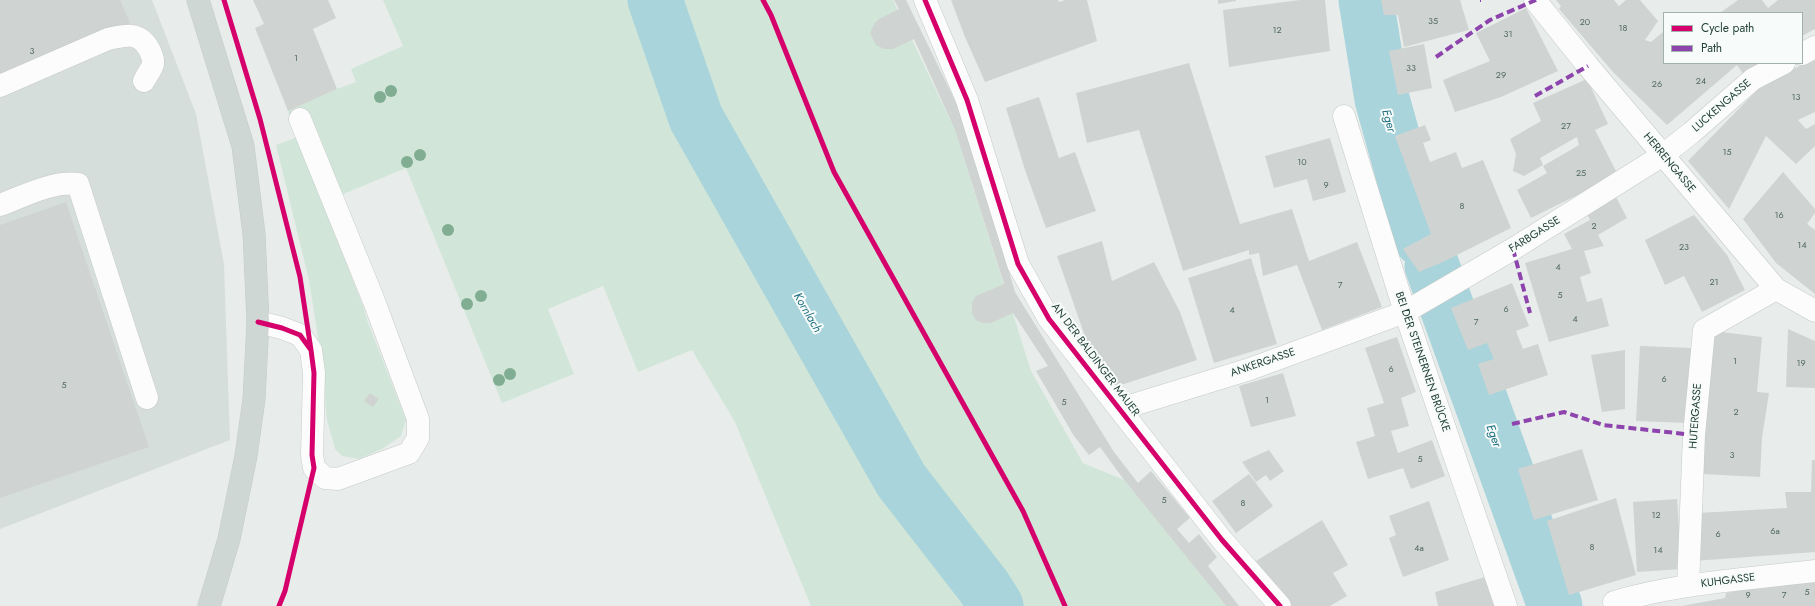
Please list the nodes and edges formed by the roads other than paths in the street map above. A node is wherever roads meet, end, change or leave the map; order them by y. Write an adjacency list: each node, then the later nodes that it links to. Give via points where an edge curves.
1 (198, 0): 16 (main road, via 243,146 254,234)
2 (925, 0): 18 (street, AN DER BALDINGER MAUER, via 968,100 1018,264 1049,319)
3 (1535, 0): 11 (street, HERRENGASSE)
4 (1815, 47): 5 (street)
5 (1803, 53)
6 (1782, 64): 11 (street, LUCKENGASSE, via 1753,79)
7 (144, 81): 8 (street, via 153,64 152,53 145,42 127,35 108,39)
8 (0, 86)
9 (1344, 116): 15 (street, BEI DER STEINERNEN BRÜCKE)
10 (300, 119): 16 (street, via 377,309 418,419 418,438 409,453 338,478 325,478 314,468 312,455 312,350 300,335)
11 (1663, 155): 13 (street, HERRENGASSE); 15 (street, FARBGASSE)
12 (0, 205): 17 (street, via 57,185 78,184)
13 (1776, 289): 14 (street, HERRENGASSE); 20 (street, HUTERGASSE, via 1704,330 1694,435)
14 (1815, 311)
15 (1405, 312): 18 (street, ANKERGASSE, via 1250,369); 23 (street, BEI DER STEINERNEN BRÜCKE)
16 (258, 322): 21 (main road, via 254,399 246,456 229,538)
17 (147, 398)
18 (1120, 410): 22 (street, AN DER BALDINGER MAUER, via 1222,540)
19 (1815, 571): 20 (street, KUHGASSE)
20 (1688, 586): 24 (street, KUHGASSE, via 1642,594 1614,602)
21 (209, 606)
22 (1280, 606)
23 (1506, 606)
24 (1615, 606)

